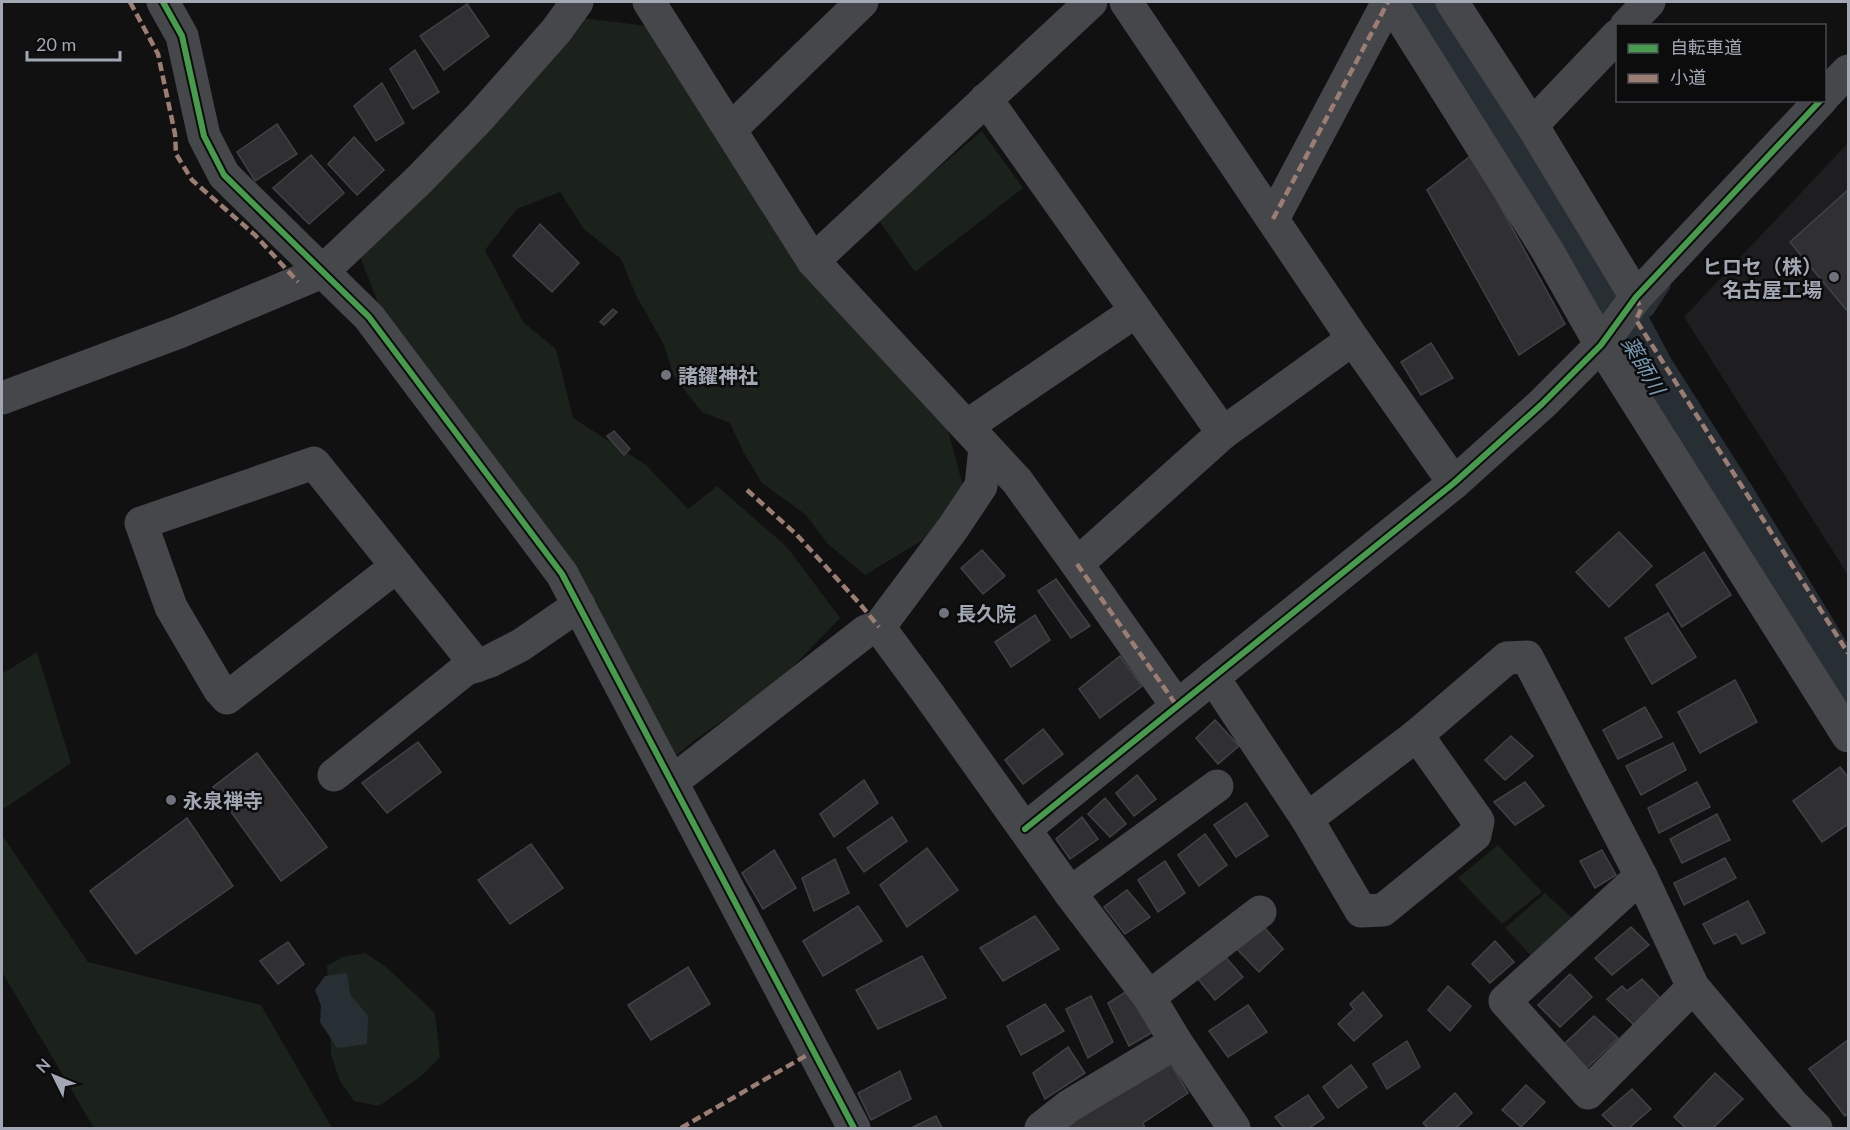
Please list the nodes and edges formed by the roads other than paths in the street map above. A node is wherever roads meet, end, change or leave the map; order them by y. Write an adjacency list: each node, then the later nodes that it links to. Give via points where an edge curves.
1 (163, 2): 20 (street, via 182,36 204,136 224,175)
2 (577, 2): 20 (street, via 480,117)
3 (649, 2): 17 (street)
4 (862, 2): 17 (street)
5 (1091, 2): 14 (street)
6 (1126, 2): 18 (street)
7 (1389, 2): 18 (street); 24 (street, via 1547,250)
8 (1452, 2): 16 (street)
9 (1649, 2): 10 (street)
10 (1628, 24)
11 (1616, 36): 16 (street)
12 (1848, 71): 13 (street)
13 (1826, 94)
14 (986, 99): 19 (street); 22 (street)
15 (1819, 102): 21 (street)
16 (1532, 125): 21 (street)
17 (731, 129): 19 (street)
18 (1273, 219): 23 (street)
19 (813, 261): 27 (street)
20 (322, 272): 25 (street, via 179,332); 31 (street, via 369,318 562,574)
21 (1636, 297): 24 (street)
22 (1136, 311): 26 (street); 27 (street)
23 (1353, 339): 26 (street); 28 (street)
24 (1601, 345): 28 (street); 37 (street)
25 (2, 398)
26 (1223, 433): 29 (street)
27 (976, 436): 29 (street, via 1017,481); 32 (street, via 981,486)
28 (1454, 483): 34 (street)
29 (1077, 564): 35 (street)
30 (397, 566): 30 (street, via 314,463 141,524 171,607 227,698); 33 (street)
31 (579, 605): 33 (street, via 521,645); 39 (street)
32 (879, 627): 39 (street, via 866,630); 42 (street)
33 (477, 666): 38 (street, via 466,669)
34 (1213, 677): 35 (street); 41 (street)
35 (1178, 706): 42 (street)
36 (1417, 735): 41 (street); 41 (street, via 1478,820 1475,835 1383,910 1361,912); 43 (street, via 1507,658 1527,657)
37 (1848, 736)
38 (334, 775)
39 (672, 782): 49 (street)
40 (1217, 786): 44 (street)
41 (1307, 819)
42 (1025, 829): 44 (street)
43 (1641, 876): 46 (street); 46 (street, via 1505,1000 1588,1094)
44 (1070, 893): 47 (street)
45 (1260, 912): 47 (street)
46 (1693, 987): 52 (street)
47 (1149, 997): 48 (street)
48 (1176, 1042): 50 (street); 51 (street)
49 (854, 1128)
50 (1041, 1128)
51 (1234, 1128)
52 (1816, 1128)

